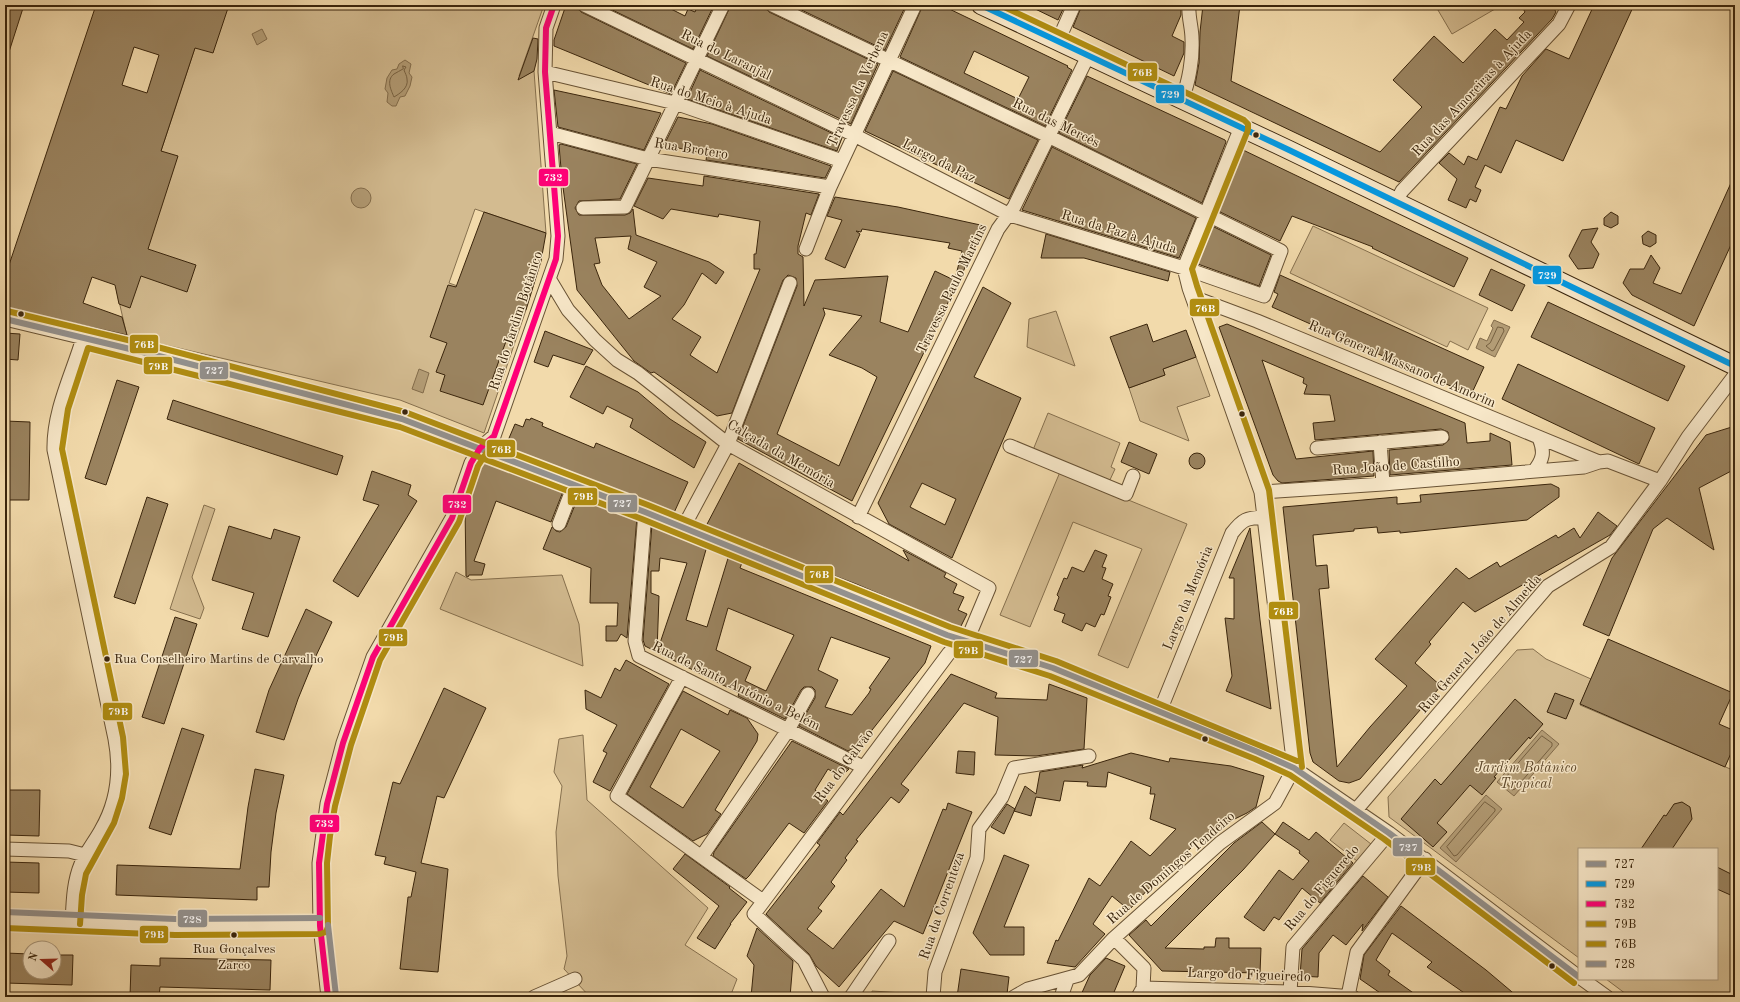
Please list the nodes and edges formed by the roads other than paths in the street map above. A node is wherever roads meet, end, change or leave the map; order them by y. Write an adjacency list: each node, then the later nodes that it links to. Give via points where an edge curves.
1 (554, 5): 14 (street, Rua do Jardim Botânico, via 546,28)
2 (584, 5): 12 (street, Rua do Laranjal)
3 (723, 5): 12 (street)
4 (772, 5): 13 (street, Rua das Mercês)
5 (915, 5): 13 (street, Travessa da Verbena)
6 (981, 5): 10 (street)
7 (1074, 5): 10 (street)
8 (1189, 5): 15 (street, via 1192,40 1187,87)
9 (1569, 5): 24 (street, Rua das Amoreiras à Ajuda, via 1559,24 1402,191)
10 (1058, 41): 11 (street)
11 (1088, 56): 15 (street); 20 (street, Travessa Paulo Martins)
12 (697, 59): 16 (street); 19 (street, Rua do Laranjal)
13 (889, 61): 19 (street, Travessa da Verbena); 20 (street, Rua das Mercês)
14 (545, 72): 16 (street, Rua do Meio à Ajuda); 18 (street, Rua do Jardim Botânico)
15 (1182, 98): 17 (street)
16 (676, 103): 21 (street); 22 (street, Rua do Meio à Ajuda)
17 (1241, 127): 24 (street); 26 (street)
18 (550, 134): 21 (street, Rua Brotero); 30 (street, Rua do Jardim Botânico, via 558,236 556,259)
19 (854, 134): 22 (street, Travessa da Verbena); 27 (street, Largo da Paz)
20 (1048, 137): 26 (street, Rua das Mercês); 27 (street, Travessa Paulo Martins)
21 (648, 159): 23 (street, Rua Brotero); 25 (street, via 625,207)
22 (842, 161): 23 (street, Travessa da Verbena)
23 (830, 187): 28 (street, Travessa da Verbena)
24 (1396, 202): 36 (street)
25 (583, 208)
26 (1206, 214): 29 (street); 32 (street, Rua das Mercês, via 1281,251)
27 (1010, 215): 29 (street, Rua da Paz à Ajuda); 53 (street, Travessa Paulo Martins, via 998,229)
28 (806, 249)
29 (1184, 268): 32 (street, Rua da Paz à Ajuda); 33 (street)
30 (550, 280): 41 (street, Calçada da Memória, via 568,310 595,340 617,360 638,373); 43 (street, Rua do Jardim Botânico, via 494,436)
31 (790, 283): 41 (street)
32 (1264, 296)
33 (1193, 298): 39 (street, Rua General Massano de Amorim, via 1257,321); 51 (street)
34 (5, 319): 35 (street)
35 (83, 338): 43 (street, via 402,419); 69 (street, via 59,410 54,450 115,739 119,770 109,815)
36 (1735, 366)
37 (1735, 375): 48 (street, Rua General João de Almeida, via 1688,437)
38 (1442, 437): 40 (street)
39 (1539, 438): 45 (street, Rua General Massano de Amorim); 46 (street, via 1543,455)
40 (1380, 442): 44 (street); 49 (street)
41 (728, 444): 53 (street, Calçada da Memória); 56 (street)
42 (1010, 446): 47 (street, via 1126,494)
43 (480, 448): 50 (street); 75 (street, via 452,518 373,657 343,743 327,804 322,835 319,871)
44 (1316, 448)
45 (1599, 462): 46 (street, Rua João de Castilho, via 1584,467); 48 (street, Rua João de Castilho, via 1608,460)
46 (1534, 472): 49 (street, Rua João de Castilho)
47 (1133, 476)
48 (1660, 480): 66 (street, Rua General João de Almeida, via 1611,547 1548,586)
49 (1383, 484): 51 (street, Rua João de Castilho)
50 (574, 485): 52 (street); 55 (street)
51 (1261, 492): 54 (street)
52 (645, 512): 56 (street); 59 (street, Rua de Santo António a Belém, via 635,641 639,656)
53 (858, 517): 57 (street, Calçada da Memória)
54 (1264, 517): 61 (street, Largo da Memória, via 1247,518 1232,533); 65 (street)
55 (559, 524)
56 (683, 528): 58 (street)
57 (989, 588): 58 (street, Rua do Galvão, via 971,631)
58 (964, 640): 61 (street, via 1053,668); 64 (street, Rua do Galvão, via 949,653)
59 (682, 677): 62 (street, Rua de Santo António a Belém); 70 (street, via 617,796)
60 (808, 694): 62 (street)
61 (1160, 711): 65 (street)
62 (788, 730): 64 (street, Rua de Santo António a Belém); 70 (street)
63 (1089, 756): 89 (street, Rua da Correnteza, via 1014,768 1002,797 979,829 977,858 935,972)
64 (863, 767): 72 (street, Rua do Galvão)
65 (1294, 768): 66 (street); 76 (street, Rua de Domingos Tendeiro, via 1275,803 1220,843)
66 (1356, 810): 67 (street)
67 (1390, 833): 71 (street); 83 (street, Rua do Figueredo, via 1293,947)
68 (5, 849): 69 (street)
69 (85, 854): 74 (street, via 73,894)
70 (702, 856): 72 (street)
71 (1425, 859): 78 (street); 84 (street, via 1357,952)
72 (763, 901): 87 (street, Rua do Galvão, via 754,914 804,960)
73 (5, 920): 74 (street)
74 (72, 924): 75 (street, via 175,928)
75 (320, 926): 85 (street)
76 (1114, 938): 80 (street, Rua de Domingos Tendeiro, via 1079,975); 82 (street, Largo do Figueiredo, via 1144,968)
77 (889, 941): 88 (street)
78 (1578, 975)
79 (575, 979): 86 (street)
80 (1067, 980): 90 (street, Rua de Domingos Tendeiro, via 1028,989); 91 (street)
81 (1583, 980): 92 (street)
82 (1140, 992): 83 (street, Largo do Figueiredo)
83 (1290, 992): 84 (street, Largo do Figueiredo)
84 (1351, 996)
85 (328, 997)
86 (534, 997)
87 (823, 997)
88 (851, 997)
89 (933, 997)
90 (1014, 997)
91 (1061, 997)
92 (1607, 997)

